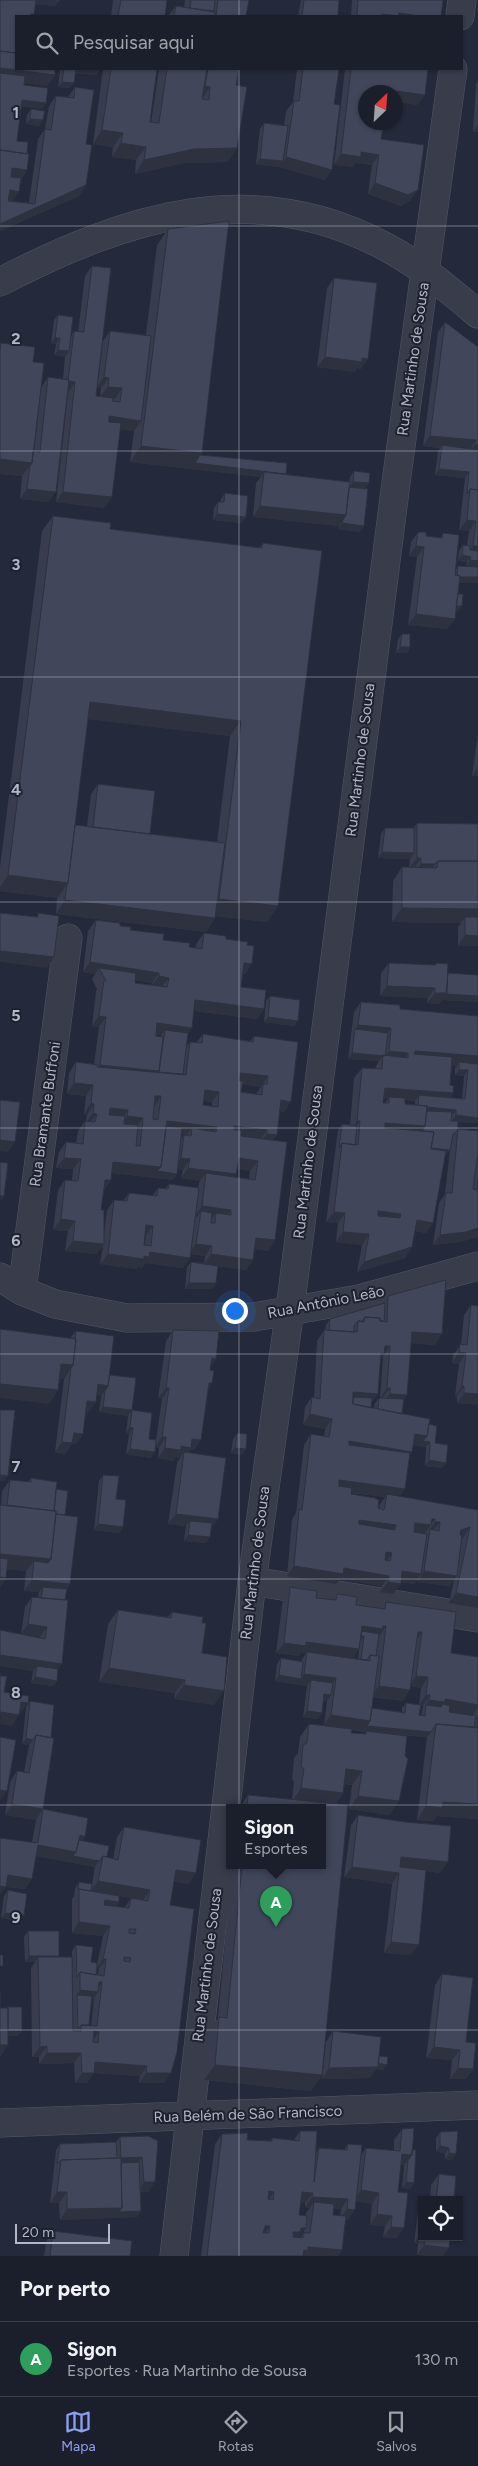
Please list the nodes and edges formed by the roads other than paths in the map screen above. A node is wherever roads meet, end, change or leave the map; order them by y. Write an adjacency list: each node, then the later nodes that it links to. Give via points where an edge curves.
1 (462, 0): 2 (street)
2 (460, 15)
3 (453, 70): 4 (street, Rua Martinho de Sousa)
4 (425, 271): 5 (street, via 386,247 342,228 284,212 223,208 160,218 94,240); 6 (street); 10 (street, Rua Martinho de Sousa)
5 (0, 282)
6 (478, 314)
7 (68, 938): 9 (street, Rua Bramante Buffoni)
8 (478, 1266): 10 (street, Rua Antônio Leão, via 359,1299)
9 (11, 1284): 10 (street, Rua Antônio Leão, via 55,1304 127,1318 254,1316)
10 (290, 1309): 11 (street, Rua Martinho de Sousa)
11 (252, 1581): 12 (street); 14 (street, Rua Martinho de Sousa)
12 (478, 1618)
13 (478, 2105): 14 (street, Rua Belém de São Francisco)
14 (189, 2117): 15 (street, Rua Belém de São Francisco); 16 (street, Rua Martinho de Sousa)
15 (6, 2122)
16 (174, 2256)

